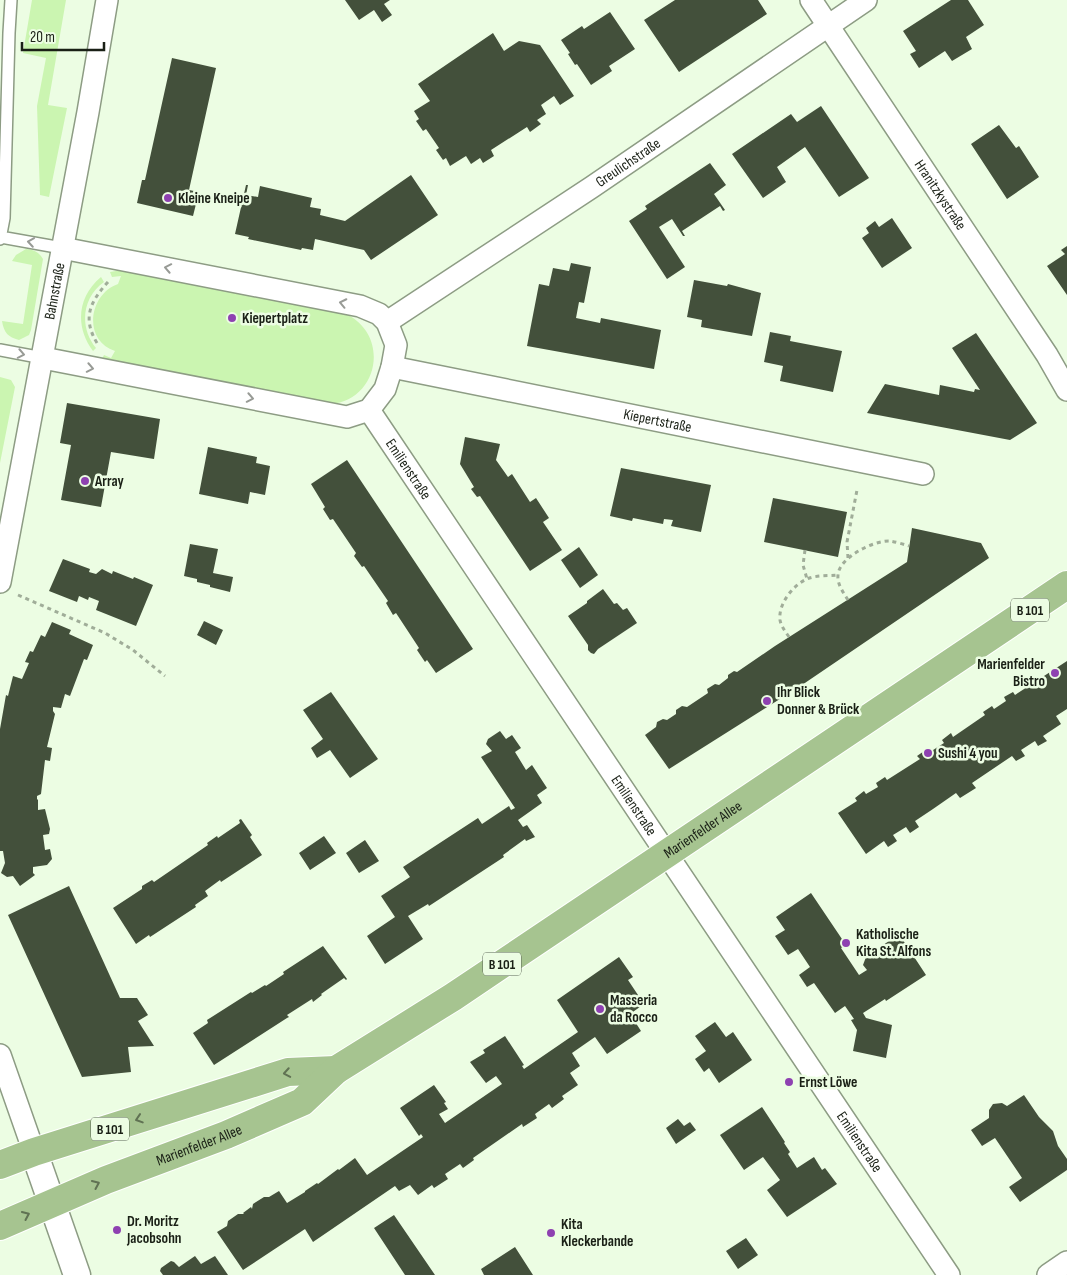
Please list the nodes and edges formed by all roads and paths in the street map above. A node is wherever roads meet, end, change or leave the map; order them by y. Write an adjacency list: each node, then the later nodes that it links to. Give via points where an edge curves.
1 (11, 0): 6 (lane, via 4,218)
2 (107, 0): 7 (street, Bahnstraße)
3 (811, 0): 5 (street, Hranitzkystraße)
4 (866, 0): 5 (street, Greulichstraße)
5 (828, 25): 9 (street, Greulichstraße, via 592,187); 14 (street, Hranitzkystraße, via 1047,354)
6 (0, 238): 7 (lane, one-way to 6)
7 (62, 248): 9 (street, one-way to 7, via 379,314 360,306); 12 (street, Bahnstraße)
8 (105, 275): 10 (path, via 109,281 93,301 89,313 91,333)
9 (387, 322): 13 (street, via 396,345)
10 (102, 349)
11 (0, 350): 12 (lane, one-way to 12)
12 (42, 358): 15 (street, one-way to 15, via 347,417); 23 (street, Bahnstraße)
13 (392, 367): 15 (street, via 385,389); 16 (street, Kiepertstraße)
14 (1067, 390)
15 (369, 410): 29 (street, Emilienstraße)
16 (923, 474)
17 (857, 490): 20 (path, via 847,542)
18 (909, 546): 20 (path, via 879,542)
19 (805, 550): 22 (path, via 803,565)
20 (848, 558): 21 (path)
21 (838, 575): 22 (path); 26 (path, via 839,586)
22 (807, 579): 27 (path, via 796,586 781,608 782,628)
23 (0, 582)
24 (1067, 585): 29 (main road, Marienfelder Allee / B 101)
25 (18, 595): 28 (path, via 105,633)
26 (848, 600)
27 (788, 637)
28 (166, 676)
29 (666, 854): 31 (main road, Marienfelder Allee / B 101, via 453,997); 38 (street, Emilienstraße)
30 (0, 1055): 32 (street)
31 (336, 1070): 32 (main road, Marienfelder Allee / B 101, one-way to 32, via 288,1072); 34 (main road, Marienfelder Allee / B 101, one-way to 31, via 226,1136 302,1102)
32 (34, 1152): 33 (main road, Marienfelder Allee / B 101); 34 (street)
33 (0, 1165)
34 (51, 1204): 35 (main road, Marienfelder Allee / B 101, one-way to 34); 37 (street)
35 (0, 1226)
36 (1067, 1262): 39 (street)
37 (77, 1275)
38 (949, 1275)
39 (1048, 1275)

